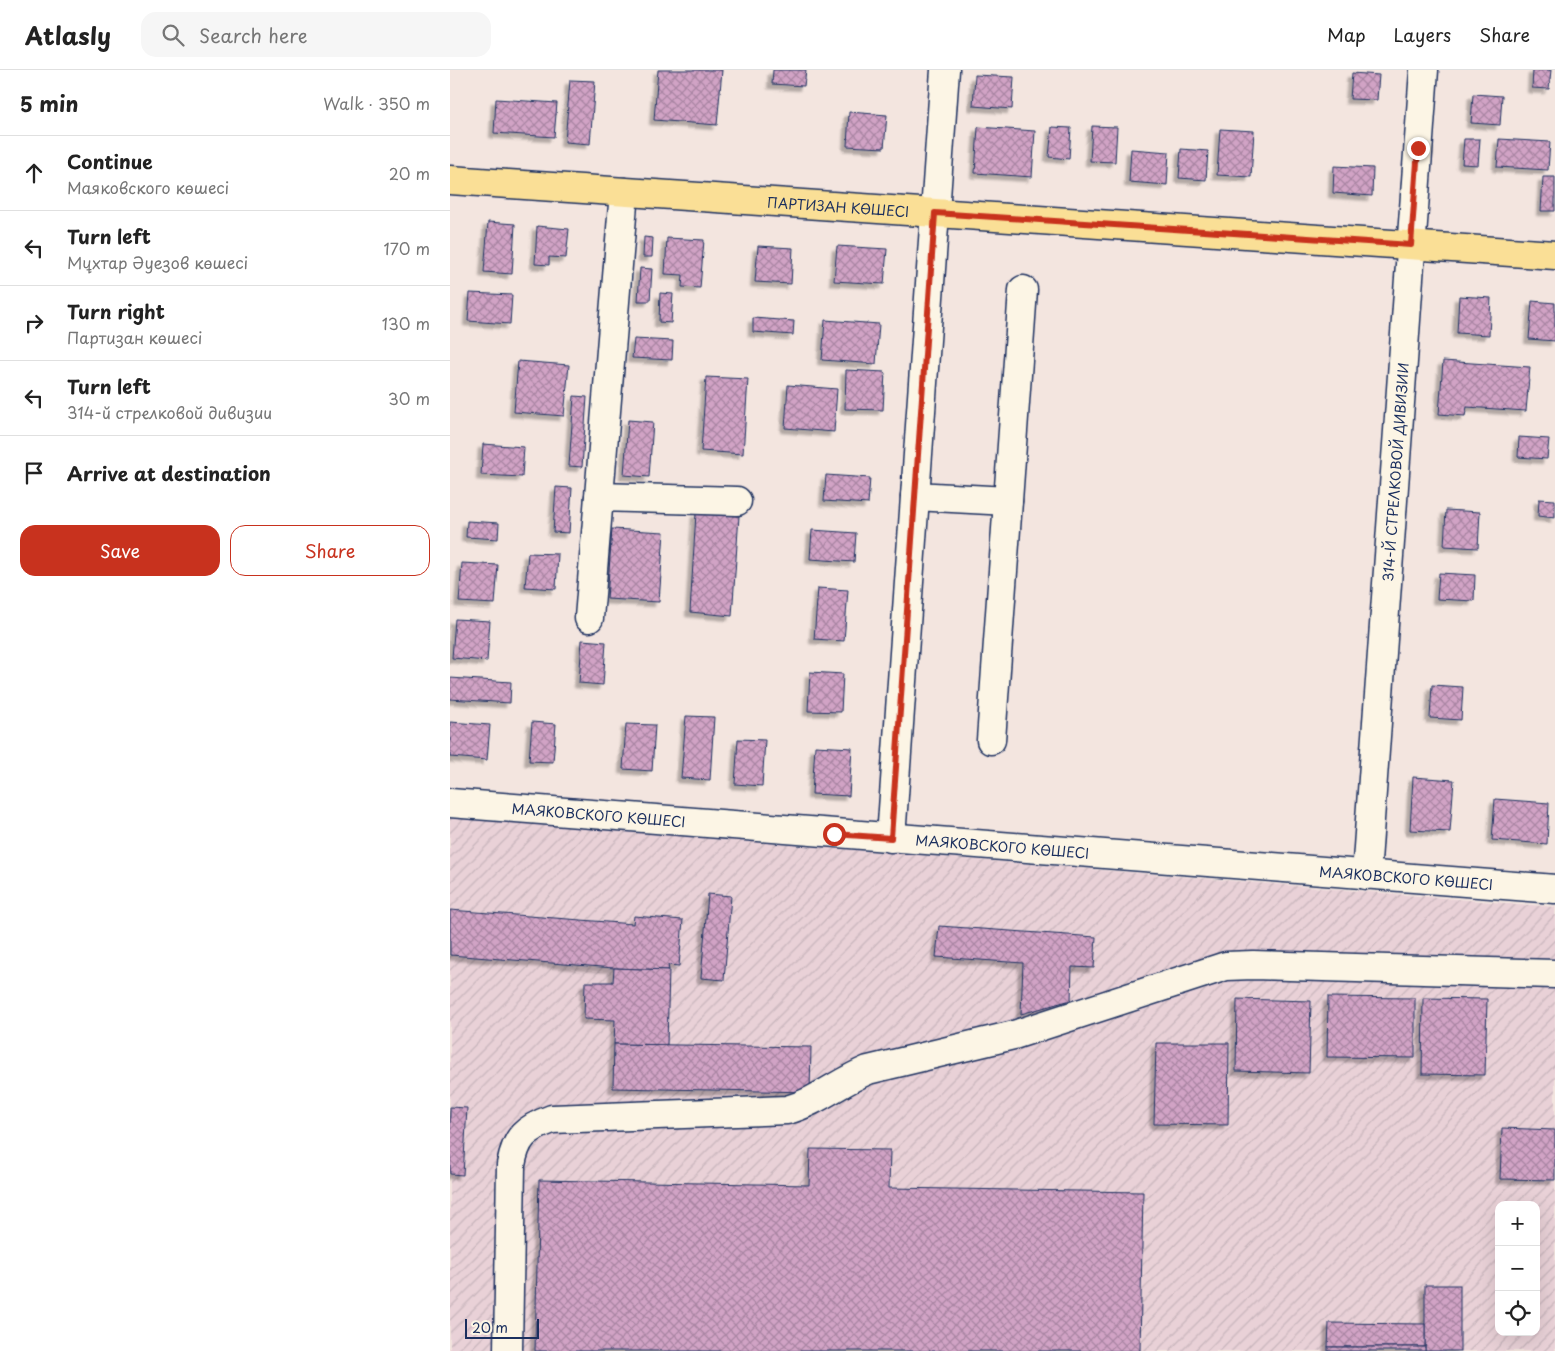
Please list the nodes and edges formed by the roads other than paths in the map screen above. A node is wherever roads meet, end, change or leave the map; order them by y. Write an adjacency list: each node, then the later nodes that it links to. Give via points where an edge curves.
1 (945, 70): 5 (street)
2 (1424, 70): 6 (street, 314-Й СТРЕЛКОВОЙ ДИВИЗИИ)
3 (450, 180): 4 (main road, ПАРТИЗАН КӨШЕСІ)
4 (624, 192): 5 (main road, ПАРТИЗАН КӨШЕСІ); 10 (street)
5 (935, 213): 6 (main road, ПАРТИЗАН КӨШЕСІ); 9 (street)
6 (1411, 245): 7 (main road, ПАРТИЗАН КӨШЕСІ); 17 (street, 314-Й СТРЕЛКОВОЙ ДИВИЗИИ)
7 (1555, 255)
8 (1023, 290): 12 (street)
9 (915, 496): 12 (street); 16 (street)
10 (599, 497): 11 (street); 13 (street)
11 (738, 501)
12 (1008, 501): 14 (street)
13 (589, 618)
14 (991, 740)
15 (450, 803): 16 (street, МАЯКОВСКОГО КӨШЕСІ)
16 (891, 838): 17 (street, МАЯКОВСКОГО КӨШЕСІ)
17 (1366, 875): 18 (street, МАЯКОВСКОГО КӨШЕСІ)
18 (1555, 889)
19 (1555, 974): 20 (street, via 1226,966 1014,1035 868,1070 820,1098 787,1110 552,1119 536,1124 522,1135 514,1148 511,1165)
20 (508, 1351)

